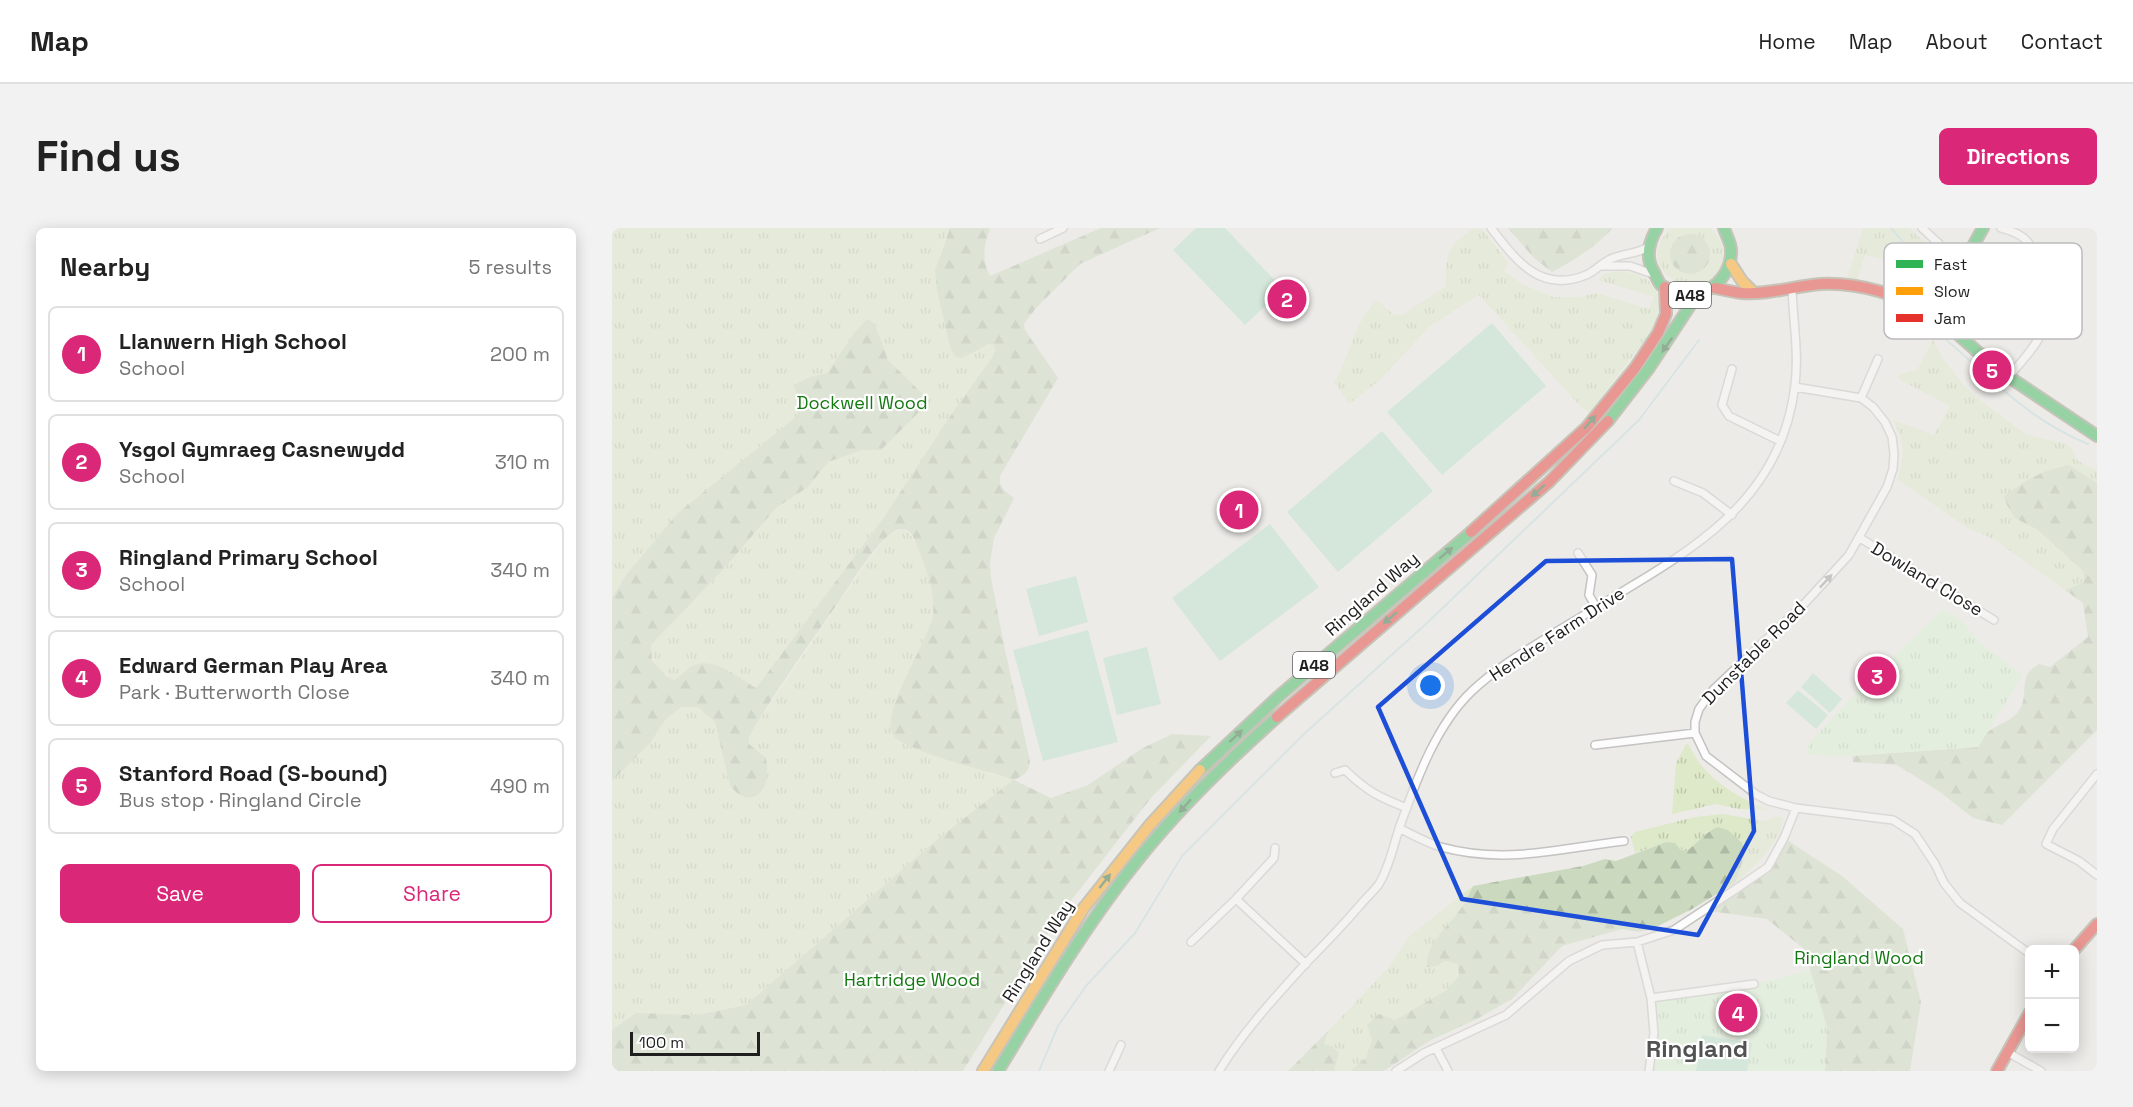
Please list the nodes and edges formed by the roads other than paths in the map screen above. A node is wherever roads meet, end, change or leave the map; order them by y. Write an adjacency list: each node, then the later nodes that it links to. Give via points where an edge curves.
1 (1063, 228): 8 (street)
2 (1491, 228): 14 (street, via 1528,270 1542,278 1572,279)
3 (1657, 228): 12 (main road)
4 (1724, 228): 13 (main road, via 1730,239)
5 (1922, 228): 9 (street)
6 (1983, 228): 10 (main road)
7 (2001, 228): 11 (street)
8 (1040, 239)
9 (1938, 243)
10 (1975, 243)
11 (2029, 243)
12 (1648, 247): 14 (street, via 1611,258); 15 (main road, A48)
13 (1731, 264): 17 (main road, A48); 20 (main road)
14 (1601, 266): 15 (street, via 1629,266)
15 (1653, 274): 16 (main road, A48)
16 (1665, 287): 21 (main road, A48); 60 (main road, Ringland Way / A48, one-way to 16, via 1083,909 1149,826 1193,776 1279,696 1506,502 1586,428 1658,333 1666,314)
17 (1715, 288): 20 (main road); 21 (main road, A48)
18 (1792, 288): 19 (main road, via 1822,284); 20 (main road); 27 (street, Hendre Farm Drive)
19 (1884, 292)
20 (1754, 293)
21 (1697, 295): 61 (main road, Ringland Way / A48, one-way to 61, via 1642,380 1594,438 1512,514 1284,710 1203,786 1164,829 1097,914)
22 (1964, 339): 26 (main road)
23 (2037, 339): 26 (street)
24 (1878, 359): 28 (street)
25 (1732, 369): 30 (street, via 1722,405 1729,416)
26 (2009, 377): 29 (main road)
27 (1795, 387): 28 (street); 30 (street, Hendre Farm Drive)
28 (1861, 398): 33 (street, Dunstable Road, via 1885,422 1894,454 1887,487)
29 (2097, 436)
30 (1780, 441): 32 (street, Hendre Farm Drive, via 1757,486)
31 (1674, 481): 32 (street, via 1702,493)
32 (1732, 515): 35 (street, Hendre Farm Drive, via 1683,554)
33 (1860, 538): 36 (street, Dowland Close); 37 (street, Dunstable Road, one-way to 33, via 1699,709 1713,690 1822,586)
34 (1578, 553): 35 (street, via 1592,575 1589,595)
35 (1596, 607): 41 (street, Hendre Farm Drive, via 1527,650 1471,692 1436,741)
36 (1994, 620)
37 (1695, 733): 38 (street); 42 (street, via 1706,756 1756,795)
38 (1595, 745)
39 (1335, 773): 41 (street, via 1345,770 1380,798)
40 (2097, 774): 46 (street, via 2053,829 2046,844)
41 (1407, 808): 43 (street, Hendre Farm Drive)
42 (1796, 808): 50 (street, via 1768,867 1674,930); 52 (street, via 1893,820 1915,834 1944,884 1960,903)
43 (1399, 828): 44 (street, via 1439,846 1503,856); 53 (street, Hendre Farm Drive, via 1391,858 1378,884)
44 (1624, 841)
45 (1275, 848): 47 (street, via 1274,858)
46 (2097, 875)
47 (1236, 899): 49 (street); 53 (street)
48 (2097, 924): 51 (main road)
49 (1191, 942)
50 (1637, 942): 55 (street); 58 (street, via 1602,945 1569,961 1506,1015)
51 (2078, 945)
52 (2025, 950)
53 (1306, 964): 63 (street, Hendre Farm Drive, via 1258,1017)
54 (1754, 984): 55 (street)
55 (1651, 998): 66 (street, via 1654,1034)
56 (2025, 1021): 59 (main road)
57 (1121, 1046): 62 (street)
58 (1436, 1048): 64 (street); 65 (street)
59 (2007, 1052): 67 (main road); 68 (street)
60 (983, 1071)
61 (998, 1071)
62 (1109, 1071)
63 (1219, 1071)
64 (1395, 1071)
65 (1448, 1071)
66 (1649, 1071)
67 (1997, 1071)
68 (2041, 1071)

